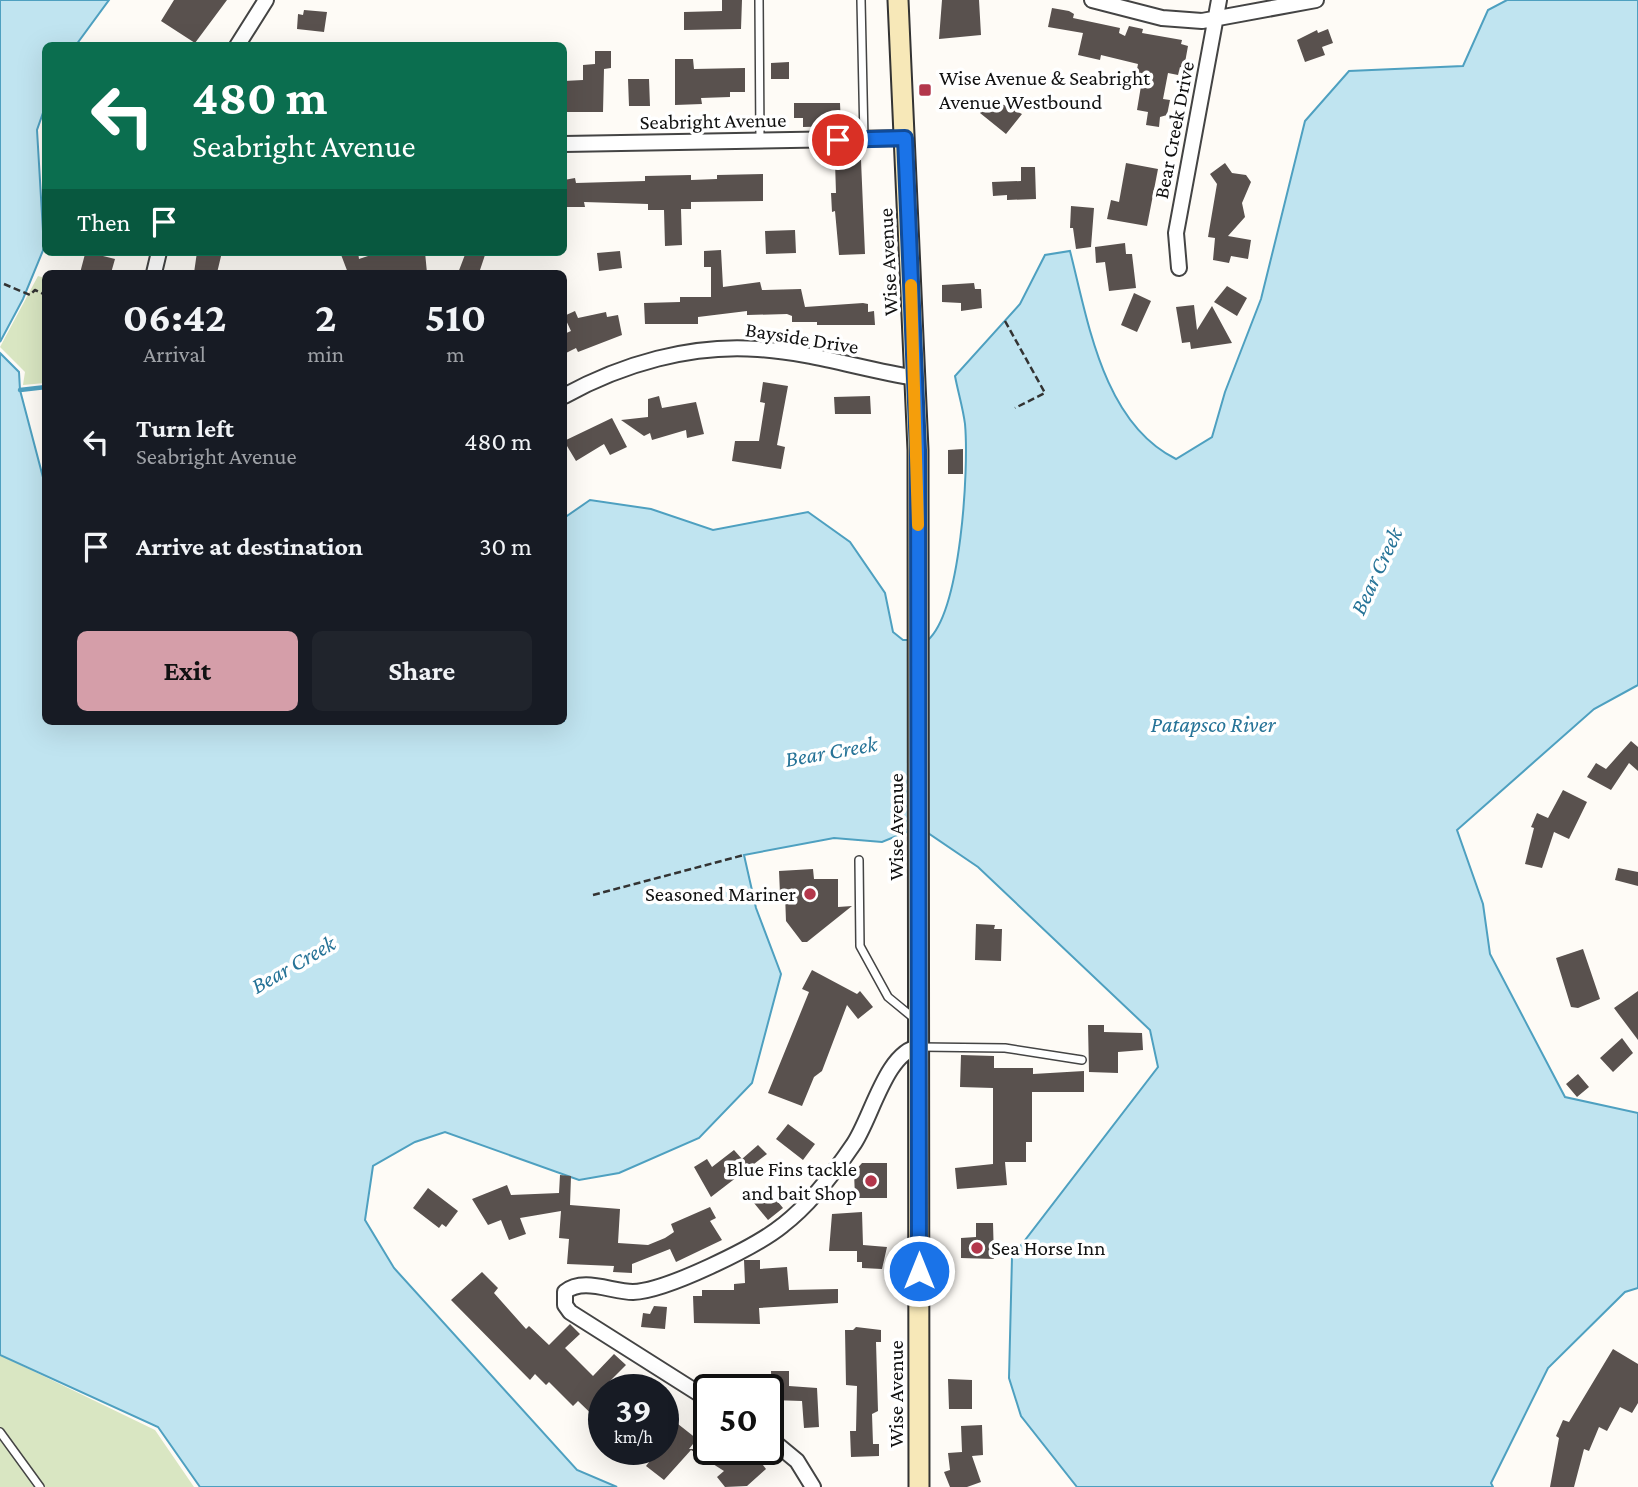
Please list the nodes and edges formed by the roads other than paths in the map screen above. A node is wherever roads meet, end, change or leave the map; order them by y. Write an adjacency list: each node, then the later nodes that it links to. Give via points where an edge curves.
1 (266, 0): 9 (street)
2 (759, 0): 12 (lane)
3 (861, 0): 11 (lane)
4 (898, 0): 10 (main road, Wise Avenue)
5 (1092, 0): 8 (street, via 1162,19)
6 (1219, 0): 8 (street, Bear Creek Drive)
7 (1316, 0): 8 (street)
8 (1215, 20): 14 (street, Bear Creek Drive, via 1176,233)
9 (240, 42)
10 (905, 138): 11 (street, Seabright Avenue); 15 (main road, Wise Avenue)
11 (864, 139): 12 (street, Seabright Avenue)
12 (761, 141): 13 (street, Seabright Avenue)
13 (567, 144)
14 (1179, 268)
15 (916, 378): 16 (street, Bayside Drive, via 760,349 722,349 635,365); 18 (main road, Wise Avenue)
16 (567, 395)
17 (859, 860): 18 (lane, via 860,946 888,997)
18 (919, 1022): 19 (main road, Wise Avenue)
19 (919, 1047): 20 (lane, via 1005,1048); 21 (street, via 910,1048 897,1060 855,1143 832,1173 791,1218 767,1236 698,1271 645,1290 578,1286 565,1292 570,1312); 26 (main road, Wise Avenue)
20 (1082, 1060)
21 (693, 1390)
22 (0, 1432): 24 (lane)
23 (784, 1450): 25 (street)
24 (40, 1487)
25 (813, 1487)
26 (919, 1487)

